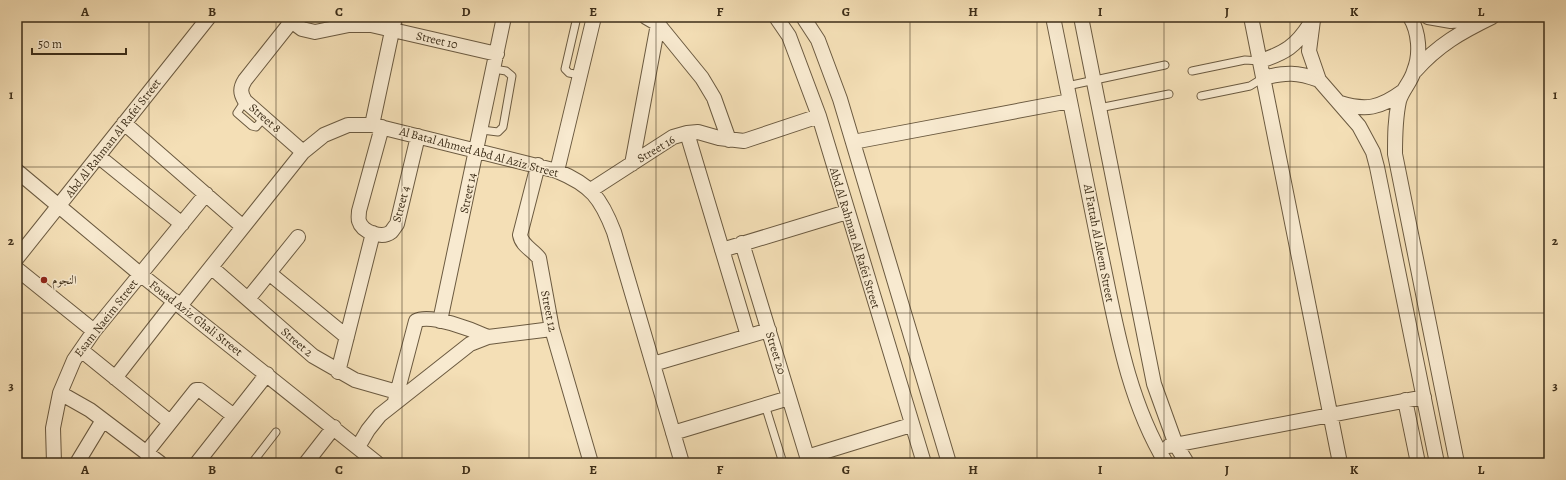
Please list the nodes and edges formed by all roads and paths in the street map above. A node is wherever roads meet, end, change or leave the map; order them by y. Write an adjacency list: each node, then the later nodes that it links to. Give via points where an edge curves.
1 (209, 17): 38 (street, Abd Al Rahman Al Rafei Street)
2 (346, 17): 19 (street)
3 (504, 17): 20 (street, Street 14)
4 (577, 17): 26 (lane, via 565,69 569,73)
5 (594, 17): 26 (street)
6 (776, 17): 37 (street, Abd Al Rahman Al Rafei Street, via 789,36)
7 (803, 17): 44 (street, Abd Al Rahman Al Rafei Street, via 818,40)
8 (1053, 17): 30 (street, Al Fattah Al Aleem Street)
9 (1081, 17): 28 (street)
10 (1251, 17): 21 (street)
11 (1410, 17): 25 (street, via 1414,24 1418,48)
12 (1428, 17): 13 (street, via 1451,21)
13 (1484, 17)
14 (1492, 17): 25 (street, via 1440,46)
15 (1314, 19): 21 (street, via 1300,40 1282,54); 29 (street, via 1309,51)
16 (288, 20): 19 (street, Street 10, via 302,30 315,32); 46 (street, Street 8, via 241,86 241,94 245,101)
17 (652, 21): 43 (street, via 708,88); 48 (street)
18 (394, 23): 19 (street, Street 10); 20 (street, Street 10); 39 (street)
19 (328, 29)
20 (497, 54): 23 (street, Street 14)
21 (1260, 61): 24 (lane, via 1244,60); 27 (street)
22 (1165, 65): 28 (lane)
23 (494, 69): 40 (street, Street 14); 40 (lane, via 506,71 512,76 507,106 501,130)
24 (1192, 71)
25 (1414, 71): 31 (street)
26 (580, 75): 51 (street)
27 (1263, 78): 29 (street, via 1281,73 1300,74); 33 (lane, via 1250,86); 87 (street)
28 (1094, 80): 30 (lane); 36 (street)
29 (1318, 80): 35 (street)
30 (1067, 86): 34 (street, Al Fattah Al Aleem Street)
31 (1402, 92): 35 (street, via 1388,102 1372,107 1356,108); 117 (street, via 1395,124 1395,154)
32 (1170, 94): 36 (lane)
33 (1202, 96)
34 (1070, 101): 44 (street); 97 (street, Al Fattah Al Aleem Street, via 1122,352 1132,390)
35 (1340, 103): 83 (street, via 1367,139 1377,167)
36 (1099, 108): 95 (street, via 1154,384)
37 (819, 116): 43 (street, Street 16, via 744,142); 55 (street, Abd Al Rahman Al Rafei Street)
38 (124, 123): 47 (street, Abd Al Rahman Al Rafei Street); 53 (street)
39 (377, 126): 42 (street, Al Batal Ahmed Abd Al Aziz Street); 46 (street, Al Batal Ahmed Abd Al Aziz Street, via 348,125 324,134); 58 (street, via 359,212 359,221 364,229)
40 (482, 130): 45 (street, Street 14)
41 (687, 133): 43 (street, Street 16, via 698,132); 48 (street, Street 16, via 674,137); 61 (street, Street 20)
42 (418, 136): 45 (street, Al Batal Ahmed Abd Al Aziz Street); 58 (street, Street 4, via 397,224 387,234)
43 (729, 140)
44 (853, 142): 111 (street, Abd Al Rahman Al Rafei Street)
45 (477, 150): 49 (street, Al Batal Ahmed Abd Al Aziz Street); 69 (street, Street 14)
46 (303, 152): 57 (street, Al Batal Ahmed Abd Al Aziz Street)
47 (98, 156): 54 (street, Abd Al Rahman Al Rafei Street); 56 (street)
48 (632, 164): 52 (street, Street 16)
49 (538, 165): 51 (street, Al Batal Ahmed Abd Al Aziz Street); 70 (street, Street 12, via 520,235 524,245 539,258)
50 (17, 171): 54 (street, Fouad Aziz Ghali Street)
51 (557, 171): 52 (street, Al Batal Ahmed Abd Al Aziz Street, via 575,178)
52 (591, 190): 77 (street, Al Batal Ahmed Abd Al Aziz Street, via 606,209)
53 (206, 194): 56 (street, Esam Naeim Street); 57 (street)
54 (59, 205): 62 (street, Abd Al Rahman Al Rafei Street); 66 (street, Fouad Aziz Ghali Street)
55 (847, 212): 60 (street); 91 (street, Abd Al Rahman Al Rafei Street)
56 (182, 224): 66 (street, Esam Naeim Street)
57 (243, 227): 63 (street, Al Batal Ahmed Abd Al Aziz Street)
58 (373, 233): 74 (street)
59 (298, 237): 65 (street)
60 (742, 243): 61 (street); 71 (street, Street 20)
61 (722, 250): 73 (street, Street 20)
62 (17, 258)
63 (211, 267): 67 (street, Street 2); 68 (street, Al Batal Ahmed Abd Al Aziz Street)
64 (17, 269): 72 (street)
65 (269, 273): 67 (street); 74 (street)
66 (140, 274): 68 (street, Fouad Aziz Ghali Street); 72 (street, Esam Naeim Street)
67 (248, 299): 78 (street, Street 2, via 313,356)
68 (178, 304): 79 (street, Fouad Aziz Ghali Street); 80 (street, Al Batal Ahmed Abd Al Aziz Street)
69 (440, 321): 75 (street); 82 (street, via 421,318 416,321)
70 (552, 329): 75 (street); 107 (street, Street 12)
71 (769, 330): 73 (street); 84 (street, Street 20)
72 (94, 331): 76 (street, Esam Naeim Street)
73 (748, 336): 77 (street)
74 (347, 337): 78 (street)
75 (488, 337): 82 (street, via 470,344 453,355)
76 (81, 350): 80 (street); 81 (street, Esam Naeim Street)
77 (653, 364): 94 (street, Al Batal Ahmed Abd Al Aziz Street)
78 (338, 372): 82 (street, Street 2)
79 (267, 374): 88 (street); 92 (street, Fouad Aziz Ghali Street)
80 (115, 378): 90 (street)
81 (60, 393): 89 (street); 101 (street, Esam Naeim Street, via 53,428)
82 (396, 397): 96 (street, via 368,430)
83 (1424, 397): 85 (street); 116 (street)
84 (789, 398): 86 (street); 99 (street, Street 20)
85 (1405, 400): 87 (street); 115 (street)
86 (765, 406): 94 (street); 109 (lane)
87 (1330, 415): 95 (street); 114 (street)
88 (234, 416): 90 (street, via 200,390 196,390); 100 (street)
89 (104, 420): 98 (street); 102 (street)
90 (170, 422): 98 (street)
91 (911, 425): 99 (street); 110 (street, Abd Al Rahman Al Rafei Street)
92 (334, 427): 96 (street, Fouad Aziz Ghali Street); 105 (street)
93 (276, 432): 104 (lane)
94 (673, 433): 108 (street, Al Batal Ahmed Abd Al Aziz Street)
95 (1176, 445): 97 (street); 113 (street)
96 (358, 447): 106 (street, Fouad Aziz Ghali Street)
97 (1157, 448): 112 (street, Al Fattah Al Aleem Street)
98 (146, 453): 103 (street)
99 (808, 460)
100 (202, 461)
101 (54, 463)
102 (77, 463)
103 (160, 463)
104 (252, 463)
105 (306, 463)
106 (377, 463)
107 (591, 463)
108 (682, 463)
109 (783, 463)
110 (924, 463)
111 (949, 463)
112 (1166, 463)
113 (1187, 463)
114 (1340, 463)
115 (1418, 463)
116 (1437, 463)
117 (1457, 463)

